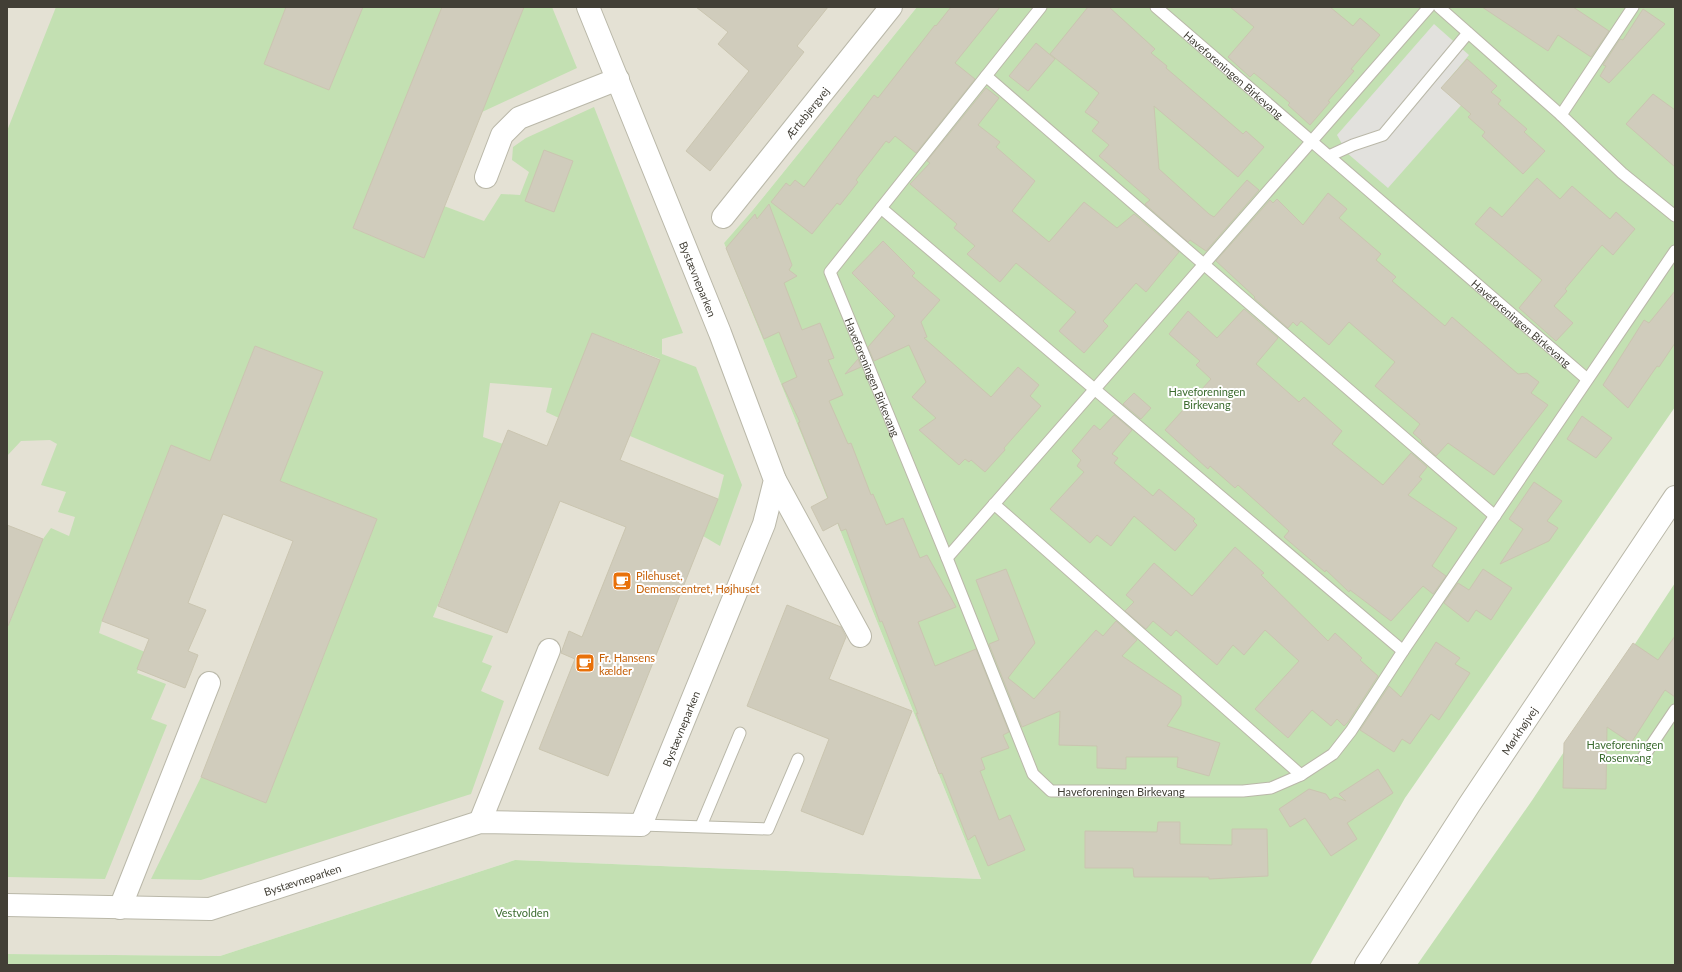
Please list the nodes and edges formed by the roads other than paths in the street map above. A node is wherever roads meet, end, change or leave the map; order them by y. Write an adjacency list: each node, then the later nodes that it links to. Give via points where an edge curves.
1 (588, 7): 10 (street, Bystævneparken)
2 (890, 7): 17 (street, Ærtebjergvej)
3 (1041, 7): 9 (lane, Haveforeningen Birkevang)
4 (1156, 7): 12 (lane, Haveforeningen Birkevang)
5 (1429, 7): 12 (lane)
6 (1439, 7): 8 (lane)
7 (1633, 7): 11 (lane)
8 (1468, 33): 11 (lane); 13 (lane, via 1383,135 1353,144)
9 (986, 76): 15 (lane, Haveforeningen Birkevang); 19 (lane)
10 (618, 79): 14 (street, via 519,118 502,135); 22 (street, Bystævneparken, via 720,333)
11 (1561, 115): 16 (lane, via 1622,173)
12 (1312, 141): 13 (lane, Haveforeningen Birkevang); 19 (lane)
13 (1329, 156): 20 (lane, Haveforeningen Birkevang)
14 (486, 177)
15 (881, 208): 21 (lane); 26 (lane, Haveforeningen Birkevang, via 830,272)
16 (1675, 216)
17 (723, 217)
18 (1675, 251): 20 (lane, Haveforeningen Birkevang)
19 (1204, 264): 21 (lane); 25 (lane)
20 (1587, 379): 25 (lane, Haveforeningen Birkevang)
21 (1095, 389): 24 (lane); 29 (lane)
22 (775, 480): 27 (street, Bystævneparken); 37 (street, Bystævneparken, via 764,524)
23 (1675, 497): 41 (street, Mørkhøjvej, via 1469,804)
24 (994, 504): 26 (lane); 35 (lane)
25 (1495, 516): 29 (lane, Haveforeningen Birkevang)
26 (947, 558): 35 (lane, Haveforeningen Birkevang, via 1032,774 1051,791 1243,791 1271,788)
27 (860, 636)
28 (549, 650): 36 (street)
29 (1403, 651): 35 (lane, Haveforeningen Birkevang, via 1352,731 1333,754)
30 (209, 683): 40 (street)
31 (1675, 710): 34 (lane)
32 (740, 734): 38 (lane)
33 (798, 759): 38 (lane, via 768,829)
34 (1642, 759)
35 (1301, 775)
36 (480, 822): 37 (street, Bystævneparken); 40 (street, Bystævneparken, via 210,909)
37 (641, 825): 38 (lane)
38 (701, 826)
39 (7, 905): 40 (street, Bystævneparken)
40 (120, 908)
41 (1366, 965)

